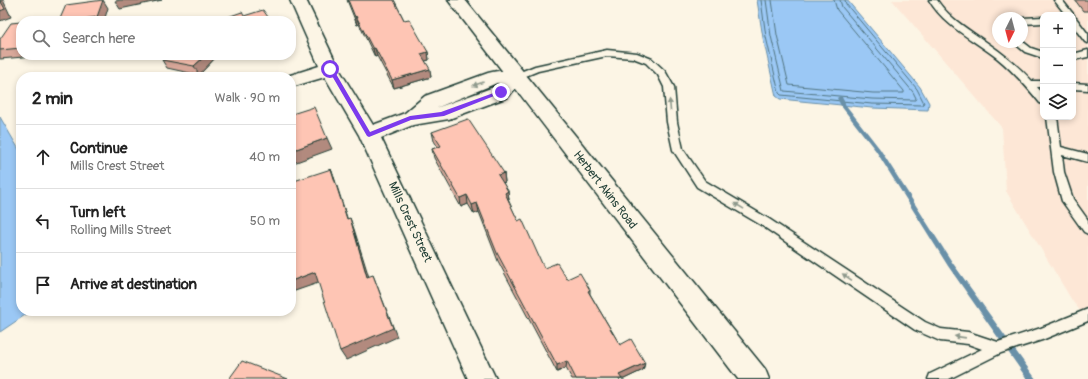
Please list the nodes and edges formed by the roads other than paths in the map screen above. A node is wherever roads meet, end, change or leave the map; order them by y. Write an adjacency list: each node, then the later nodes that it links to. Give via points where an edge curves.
1 (298, 0): 14 (street, Mills Crest Street)
2 (456, 0): 15 (street, Herbert Akins Road)
3 (932, 0): 17 (lane, via 951,23 1009,62)
4 (1058, 0): 5 (lane)
5 (1067, 12)
6 (1040, 20): 7 (lane)
7 (1028, 21)
8 (1076, 24): 9 (lane)
9 (1088, 40)
10 (1025, 48): 12 (lane)
11 (1088, 53): 13 (lane)
12 (1040, 54)
13 (1076, 57)
14 (330, 69): 16 (street); 23 (street, Mills Crest Street)
15 (516, 77): 23 (street, via 501,92 442,114 410,118); 28 (lane, one-way to 15, via 968,338 940,335 920,326 765,222 701,184 678,150 669,87 662,73 649,61 634,55 607,53 542,68); 30 (street, Herbert Akins Road)
16 (296, 79)
17 (1030, 84): 18 (lane); 21 (lane)
18 (1040, 84)
19 (1076, 86): 20 (lane)
20 (1088, 87)
21 (1040, 97)
22 (1052, 120): 24 (lane)
23 (369, 135): 29 (street, Mills Crest Street)
24 (1056, 150): 25 (lane); 26 (lane, via 1059,172 1068,201)
25 (1088, 158)
26 (1088, 229)
27 (1088, 315): 28 (lane, via 1042,334)
28 (998, 348): 31 (lane)
29 (482, 379)
30 (755, 379)
31 (935, 379)

